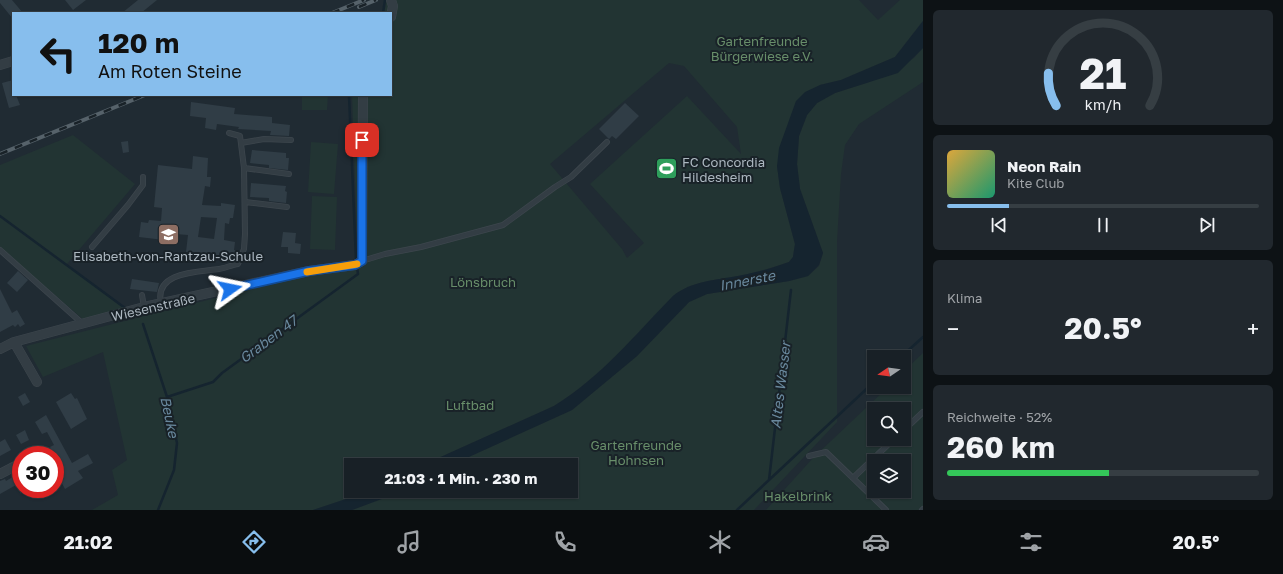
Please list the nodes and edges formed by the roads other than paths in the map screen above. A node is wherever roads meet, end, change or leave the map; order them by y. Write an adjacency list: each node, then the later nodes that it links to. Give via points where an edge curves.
1 (391, 0): 2 (street)
2 (392, 12)
3 (12, 61): 4 (street)
4 (0, 65)
5 (363, 96): 17 (street)
6 (229, 133): 9 (lane, via 240,136)
7 (291, 140): 9 (lane, via 264,139)
8 (607, 142): 17 (lane, via 571,177 503,225)
9 (241, 143): 10 (lane)
10 (244, 168): 11 (lane); 13 (lane)
11 (289, 174)
12 (143, 177): 15 (lane, via 143,185)
13 (245, 202): 14 (lane); 19 (lane, via 244,249 238,264 178,275 163,287)
14 (287, 207)
15 (92, 247)
16 (0, 250): 21 (lane)
17 (362, 261): 19 (street, Wiesenstraße, via 355,265 309,271)
18 (142, 295): 20 (lane)
19 (161, 304): 20 (street, Wiesenstraße)
20 (144, 307): 21 (street, Wiesenstraße)
21 (83, 324): 22 (street, Wiesenstraße)
22 (14, 342): 23 (street, Wiesenstraße); 24 (street)
23 (0, 349)
24 (37, 382)
25 (923, 412): 26 (lane)
26 (911, 423)
27 (887, 446): 31 (lane)
28 (809, 456): 31 (lane, via 826,452)
29 (12, 468): 30 (street)
30 (0, 474)
31 (854, 477): 32 (lane)
32 (886, 510)

